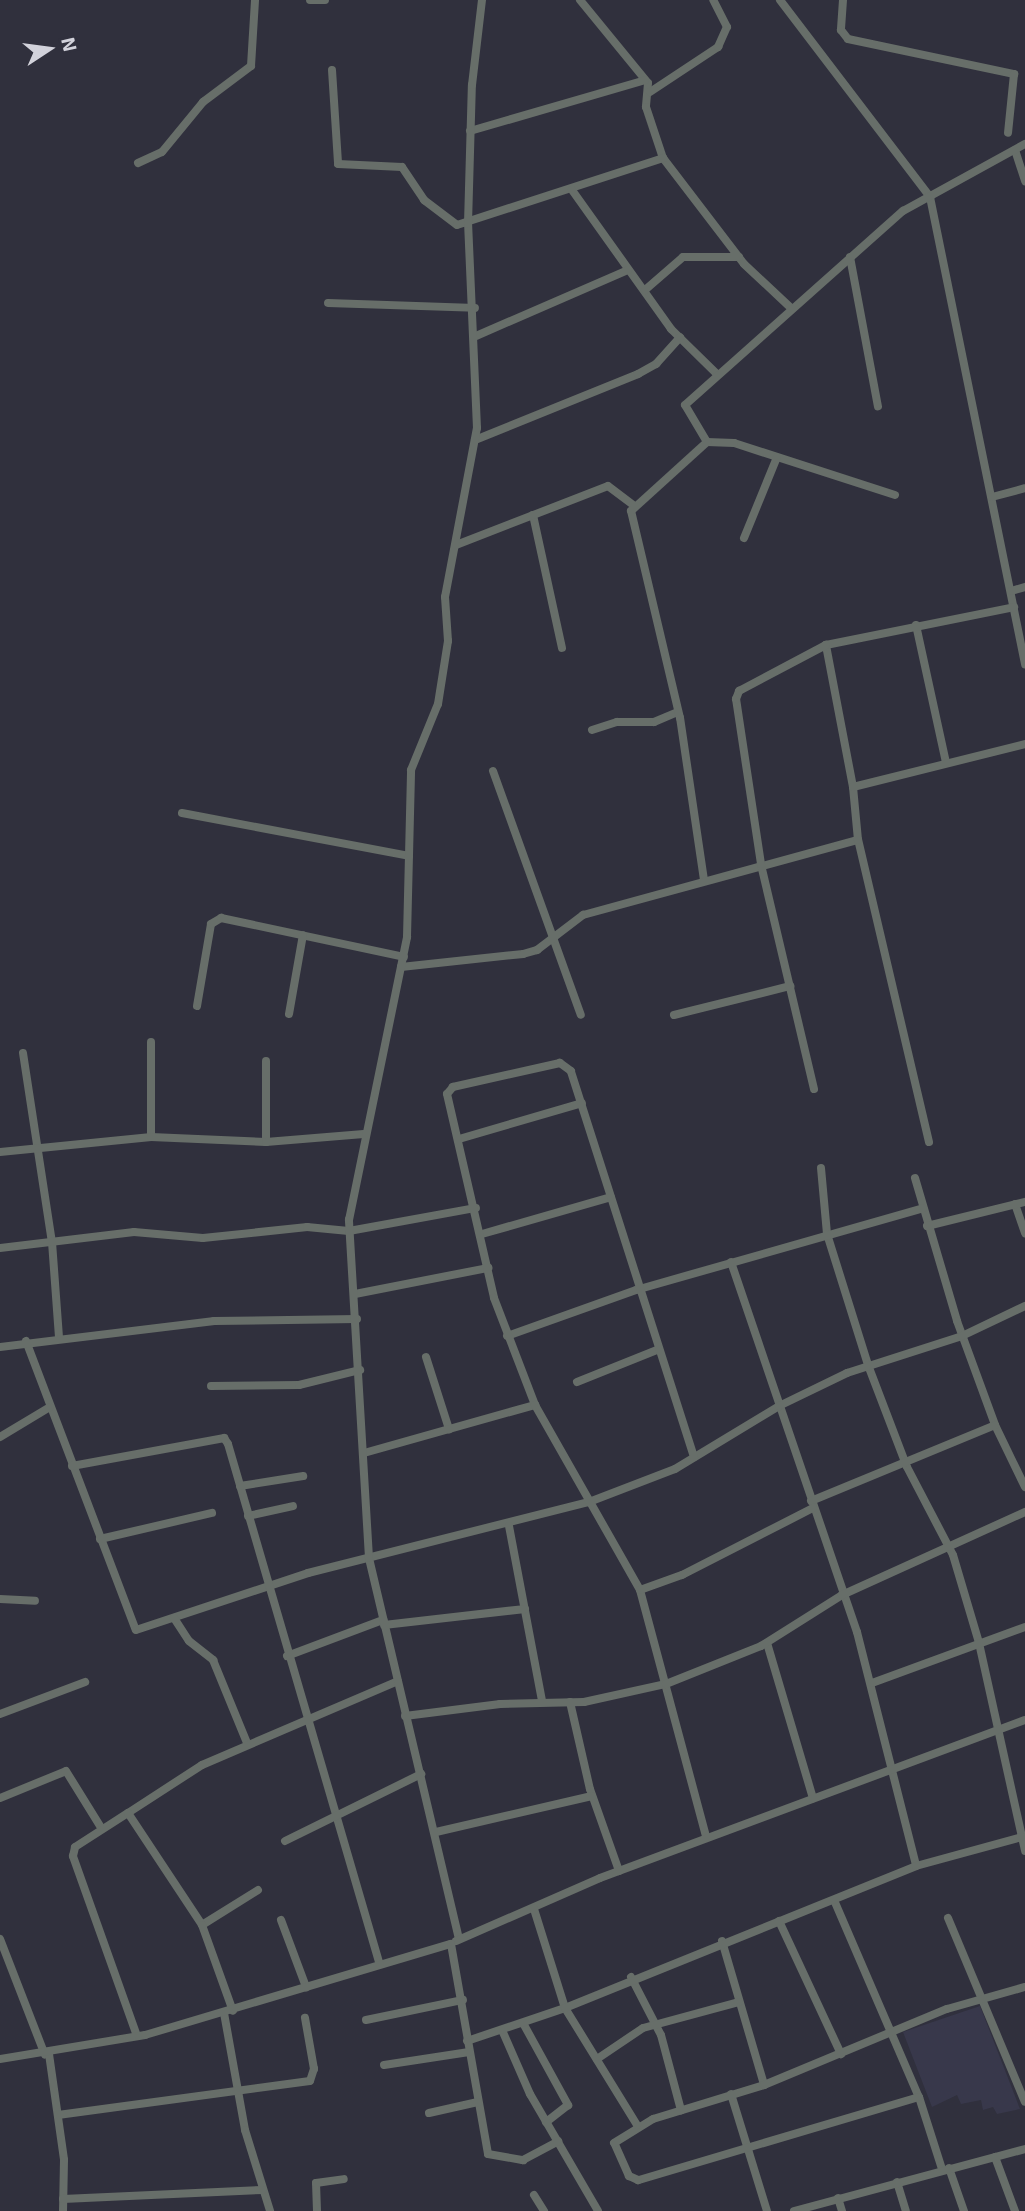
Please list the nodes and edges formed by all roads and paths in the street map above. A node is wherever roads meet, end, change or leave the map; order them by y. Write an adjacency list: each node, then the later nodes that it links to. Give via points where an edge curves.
1 (255, 0): 17 (street, via 251,66 204,102 162,152)
2 (310, 0): 3 (street)
3 (325, 0)
4 (482, 0): 12 (street)
5 (580, 0): 10 (street)
6 (713, 0): 11 (street, via 726,17 724,37)
7 (780, 0): 20 (street)
8 (843, 0): 13 (street, via 841,30 848,39 1014,74)
9 (332, 70): 21 (street, via 338,164 402,167 444,220)
10 (645, 80): 11 (street); 12 (street)
11 (650, 92): 16 (street, via 646,107)
12 (470, 131): 21 (street)
13 (1008, 133)
14 (1025, 144): 15 (street)
15 (1014, 150): 18 (street); 20 (street)
16 (663, 158): 19 (street); 22 (street)
17 (138, 163)
18 (1025, 181)
19 (572, 190): 21 (street); 24 (street)
20 (930, 197): 23 (street, via 902,211); 38 (street)
21 (468, 224): 27 (street)
22 (739, 257): 25 (street, via 683,257); 28 (street)
23 (850, 257): 28 (street); 32 (street)
24 (628, 270): 25 (street); 29 (street)
25 (645, 290): 30 (street)
26 (328, 303): 27 (street)
27 (475, 308): 29 (street)
28 (791, 308): 31 (street)
29 (476, 336): 33 (street)
30 (680, 337): 31 (street); 33 (street, via 656,364 638,374)
31 (716, 373): 34 (street, via 685,405)
32 (878, 406)
33 (475, 440): 42 (street)
34 (708, 442): 35 (street, via 734,443); 39 (street)
35 (777, 457): 37 (street); 41 (street)
36 (1025, 488): 38 (street)
37 (895, 495)
38 (992, 497): 44 (street)
39 (633, 505): 40 (street, via 608,486); 50 (street)
40 (533, 515): 42 (street); 48 (street)
41 (744, 538)
42 (456, 545): 58 (street, via 445,597 448,640 438,704 411,770)
43 (1025, 587): 44 (street)
44 (1011, 591): 45 (street)
45 (1014, 607): 46 (street); 49 (street)
46 (916, 625): 47 (street); 53 (street)
47 (826, 645): 55 (street); 59 (street, via 737,694)
48 (562, 648)
49 (1025, 664)
50 (678, 712): 51 (street, via 654,722 617,722); 60 (street)
51 (592, 730)
52 (1025, 744): 53 (street)
53 (946, 763): 55 (street)
54 (493, 771): 62 (street)
55 (853, 787): 57 (street)
56 (182, 813): 58 (street)
57 (858, 841): 59 (street); 79 (street)
58 (409, 856): 63 (street, via 412,903)
59 (761, 864): 60 (street); 65 (street)
60 (704, 880): 62 (street, via 583,915)
61 (303, 935): 63 (street); 66 (street, via 225,918 213,921); 67 (street)
62 (550, 937): 64 (street, via 523,954); 68 (street)
63 (404, 957): 64 (street)
64 (401, 967): 75 (street)
65 (790, 986): 69 (street); 73 (street)
66 (197, 1006)
67 (289, 1014)
68 (581, 1015)
69 (674, 1015)
70 (151, 1042): 76 (street)
71 (23, 1052): 80 (street)
72 (266, 1061): 78 (street)
73 (814, 1089)
74 (582, 1103): 77 (street); 77 (street, via 571,1072 560,1063 453,1087 447,1094); 84 (street)
75 (364, 1133): 78 (street); 90 (street)
76 (151, 1137): 78 (street); 80 (street)
77 (458, 1139): 87 (street)
78 (266, 1142)
79 (929, 1142)
80 (39, 1147): 81 (street); 94 (street)
81 (0, 1152)
82 (821, 1168): 93 (street)
83 (915, 1178): 88 (street)
84 (611, 1197): 92 (street); 98 (street)
85 (1025, 1202): 86 (street)
86 (1015, 1204): 89 (street); 91 (street)
87 (476, 1208): 90 (street); 92 (street)
88 (923, 1208): 89 (street); 93 (street)
89 (927, 1226): 103 (street)
90 (349, 1231): 94 (street, via 307,1227 203,1238 134,1232); 99 (street)
91 (1025, 1233)
92 (482, 1234): 97 (street)
93 (827, 1234): 96 (street); 109 (street)
94 (52, 1242): 95 (street); 104 (street)
95 (0, 1248)
96 (730, 1262): 98 (street); 114 (street)
97 (488, 1268): 99 (street); 102 (street)
98 (636, 1290): 102 (street); 107 (street)
99 (355, 1294): 101 (street)
100 (1025, 1306): 103 (street)
101 (357, 1319): 104 (street, via 214,1321); 110 (street)
102 (507, 1336): 113 (street)
103 (962, 1336): 109 (street); 116 (street)
104 (59, 1337): 105 (street)
105 (26, 1341): 106 (street); 115 (street)
106 (0, 1347)
107 (657, 1350): 111 (street); 120 (street)
108 (426, 1357): 117 (street)
109 (868, 1364): 114 (street); 121 (street)
110 (360, 1370): 112 (street, via 299,1385); 119 (street)
111 (577, 1382)
112 (211, 1386)
113 (536, 1405): 117 (street); 126 (street)
114 (779, 1406): 120 (street); 127 (street)
115 (50, 1407): 118 (street); 122 (street)
116 (995, 1425): 121 (street); 125 (street)
117 (449, 1429): 119 (street)
118 (0, 1437)
119 (364, 1453): 135 (street)
120 (694, 1457): 126 (street)
121 (904, 1459): 127 (street); 134 (street)
122 (72, 1466): 124 (street, via 224,1438); 133 (street)
123 (303, 1476): 124 (street)
124 (240, 1486): 131 (street)
125 (1025, 1487)
126 (589, 1502): 132 (street); 137 (street)
127 (812, 1505): 137 (street, via 682,1575); 138 (street)
128 (293, 1506): 131 (street)
129 (1025, 1512): 134 (street)
130 (212, 1513): 133 (street)
131 (248, 1516): 136 (street)
132 (509, 1526): 135 (street); 141 (street)
133 (100, 1539): 142 (street, via 132,1628)
134 (948, 1548): 138 (street); 146 (street)
135 (369, 1558): 136 (street); 143 (street)
136 (267, 1587): 142 (street); 147 (street)
137 (640, 1590): 151 (street)
138 (842, 1595): 145 (street); 150 (street)
139 (0, 1599): 140 (street)
140 (35, 1601)
141 (525, 1609): 143 (street); 152 (street)
142 (174, 1618): 159 (street, via 189,1641 213,1660)
143 (384, 1623): 147 (street); 148 (street)
144 (1025, 1627): 146 (street)
145 (767, 1643): 151 (street); 164 (street)
146 (979, 1643): 150 (street); 158 (street)
147 (287, 1656): 156 (street)
148 (398, 1681): 155 (street); 156 (street)
149 (85, 1682): 154 (street)
150 (872, 1683): 160 (street)
151 (666, 1684): 153 (street); 170 (street)
152 (542, 1701): 153 (street); 155 (street)
153 (570, 1702): 162 (street)
154 (0, 1714)
155 (405, 1716): 161 (street)
156 (305, 1720): 159 (street); 166 (street)
157 (1025, 1720): 158 (street)
158 (1001, 1729): 160 (street); 169 (street)
159 (247, 1743): 165 (street, via 189,1772)
160 (891, 1768): 164 (street); 173 (street)
161 (421, 1774): 166 (street); 168 (street)
162 (592, 1796): 168 (street); 174 (street)
163 (0, 1798): 167 (street, via 66,1771)
164 (813, 1798): 170 (street)
165 (128, 1813): 167 (street); 181 (street)
166 (335, 1815): 171 (street); 186 (street)
167 (102, 1829): 202 (street, via 75,1847 73,1856)
168 (436, 1832): 183 (street)
169 (1023, 1836): 172 (street); 173 (street)
170 (706, 1837): 174 (street)
171 (285, 1841)
172 (1025, 1851)
173 (916, 1866): 176 (street)
174 (619, 1871): 177 (street)
175 (258, 1890): 181 (street)
176 (834, 1900): 180 (street); 201 (street)
177 (534, 1909): 183 (street); 193 (street)
178 (948, 1919): 190 (street)
179 (281, 1920): 188 (street)
180 (779, 1921): 184 (street); 205 (street)
181 (202, 1925): 194 (street)
182 (0, 1939): 185 (street)
183 (455, 1941): 186 (street); 191 (street)
184 (722, 1941): 187 (street); 192 (street)
185 (4, 1956): 206 (street)
186 (379, 1962): 188 (street)
187 (631, 1977): 193 (street); 199 (street)
188 (306, 1987): 194 (street)
189 (1025, 1987): 190 (street)
190 (981, 1999): 201 (street); 215 (street)
191 (463, 2000): 197 (street); 203 (street)
192 (739, 2002): 199 (street); 210 (street)
193 (565, 2008): 198 (street); 208 (street)
194 (233, 2011): 195 (street)
195 (224, 2013): 202 (street); 211 (street)
196 (305, 2018): 211 (street, via 314,2069 310,2081)
197 (366, 2020)
198 (523, 2023): 200 (street); 219 (street, via 568,2105)
199 (656, 2023): 208 (street); 216 (street)
200 (502, 2030): 203 (street); 219 (street)
201 (892, 2031): 205 (street); 213 (street)
202 (137, 2036): 206 (street)
203 (467, 2041): 204 (street)
204 (469, 2052): 209 (street); 214 (street)
205 (841, 2053): 210 (street)
206 (47, 2054): 207 (street); 218 (street)
207 (0, 2059)
208 (597, 2059): 220 (street)
209 (384, 2065)
210 (764, 2085): 212 (street)
211 (239, 2093): 218 (street); 228 (street)
212 (731, 2094): 216 (street); 222 (street)
213 (919, 2097): 222 (street); 225 (street)
214 (478, 2102): 217 (street); 221 (street, via 492,2158 523,2160)
215 (1025, 2102)
216 (681, 2110): 220 (street)
217 (429, 2113)
218 (58, 2115): 231 (street)
219 (546, 2122): 221 (street)
220 (637, 2125): 222 (street, via 614,2143 632,2180)
221 (558, 2141): 232 (street)
222 (746, 2147): 237 (street)
223 (1025, 2149): 224 (street)
224 (995, 2157): 225 (street); 242 (street)
225 (946, 2168): 227 (street); 241 (street)
226 (344, 2179): 235 (street, via 316,2183)
227 (897, 2182): 230 (street); 240 (street)
228 (263, 2190): 231 (street); 234 (street)
229 (534, 2195): 236 (street)
230 (838, 2198): 238 (street); 239 (street)
231 (62, 2199): 233 (street)
232 (594, 2210)
233 (63, 2211)
234 (270, 2211)
235 (317, 2211)
236 (544, 2211)
237 (767, 2211)
238 (794, 2211)
239 (842, 2211)
240 (906, 2211)
241 (964, 2211)
242 (1015, 2211)

